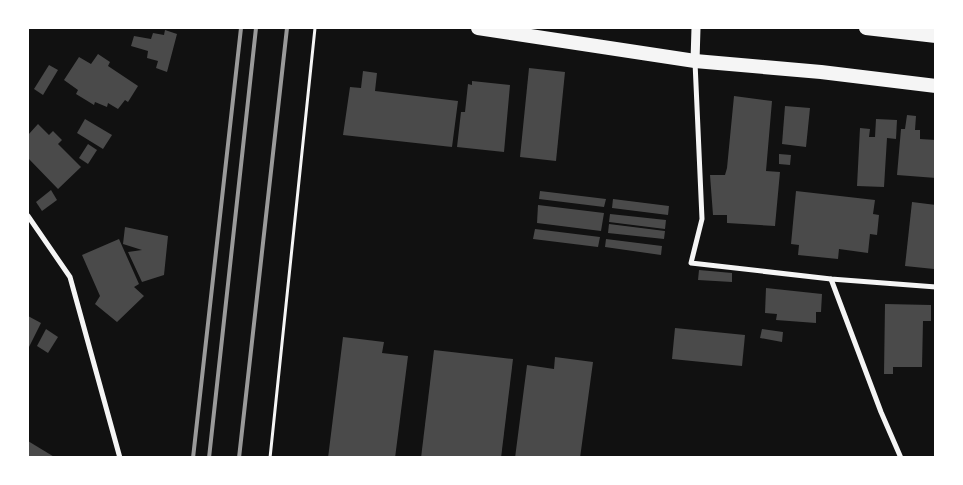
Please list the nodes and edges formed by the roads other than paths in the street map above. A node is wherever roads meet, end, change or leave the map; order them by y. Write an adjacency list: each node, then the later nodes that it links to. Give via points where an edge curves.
1 (478, 28): 5 (highway)
2 (696, 28): 5 (street)
3 (866, 28): 4 (highway)
4 (936, 36)
5 (695, 61): 6 (highway); 8 (street, via 702,219 691,263)
6 (936, 86)
7 (28, 216): 10 (street, via 70,277)
8 (831, 280): 9 (street); 11 (street)
9 (936, 287)
10 (120, 458)
11 (901, 458)

